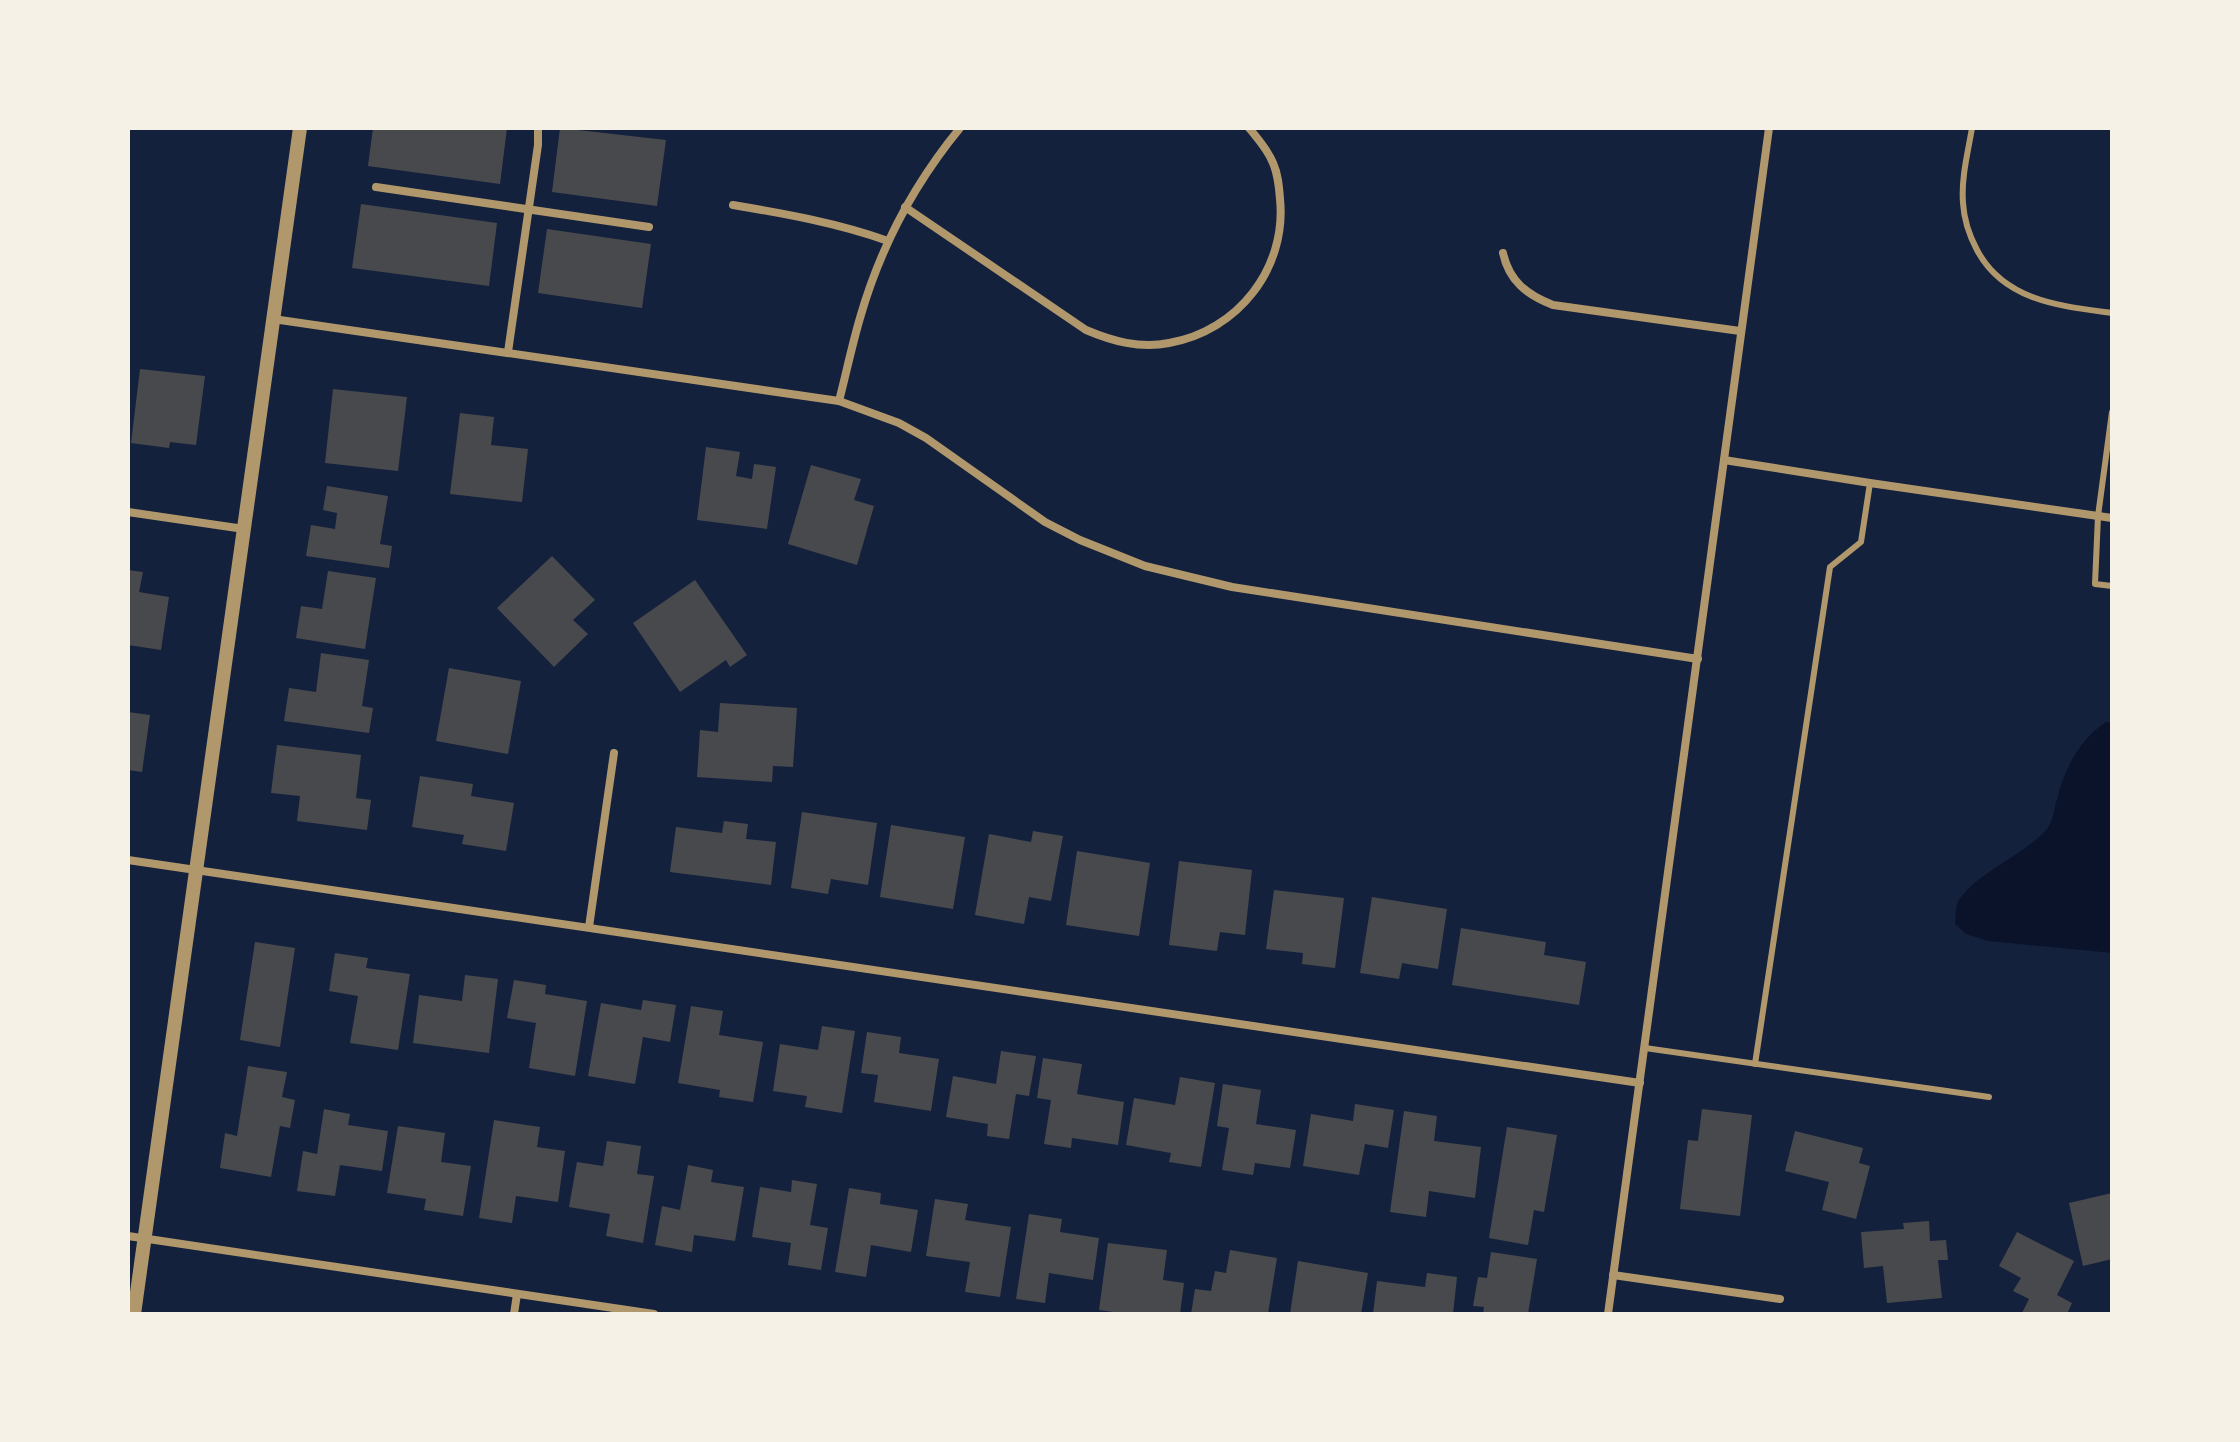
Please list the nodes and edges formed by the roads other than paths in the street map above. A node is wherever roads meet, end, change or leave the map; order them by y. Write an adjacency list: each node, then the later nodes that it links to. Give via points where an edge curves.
1 (300, 128): 15 (street)
2 (538, 128): 10 (street)
3 (960, 128): 9 (street)
4 (1249, 128): 9 (street, via 1279,179 1281,231 1271,263 1259,286 1228,318 1168,344 1128,344 1086,330)
5 (1769, 128): 16 (street)
6 (1972, 128): 14 (lane, via 1963,202 1970,236 1983,262 2004,283 2034,299)
7 (376, 187): 10 (street)
8 (733, 205): 12 (street)
9 (905, 207): 12 (street)
10 (529, 209): 11 (street); 17 (street)
11 (649, 227)
12 (888, 241): 18 (street, via 860,317)
13 (1503, 253): 16 (street, via 1518,285 1553,305)
14 (2112, 313)
15 (273, 319): 17 (street); 25 (street)
16 (1740, 331): 20 (street)
17 (508, 352): 18 (street)
18 (839, 401): 27 (street, via 899,423 1045,522 1145,566 1232,587)
19 (2112, 412): 23 (lane)
20 (1724, 460): 21 (street); 27 (street)
21 (1870, 483): 23 (street); 33 (lane, via 1861,542 1830,567)
22 (128, 512): 25 (street)
23 (2098, 516): 24 (street); 26 (lane, via 2095,584)
24 (2112, 518)
25 (244, 529): 30 (street)
26 (2112, 586)
27 (1698, 659): 32 (street)
28 (614, 753): 31 (street)
29 (128, 860): 30 (street)
30 (196, 870): 31 (street); 37 (street)
31 (589, 927): 34 (street)
32 (1645, 1048): 33 (lane); 34 (street)
33 (1755, 1064): 35 (lane)
34 (1640, 1083): 38 (street)
35 (1989, 1097)
36 (128, 1236): 37 (street)
37 (145, 1238): 39 (street); 41 (street)
38 (1613, 1275): 40 (street); 44 (street)
39 (517, 1294): 42 (street); 43 (street)
40 (1780, 1299)
41 (134, 1314)
42 (514, 1314)
43 (654, 1314)
44 (1608, 1314)

